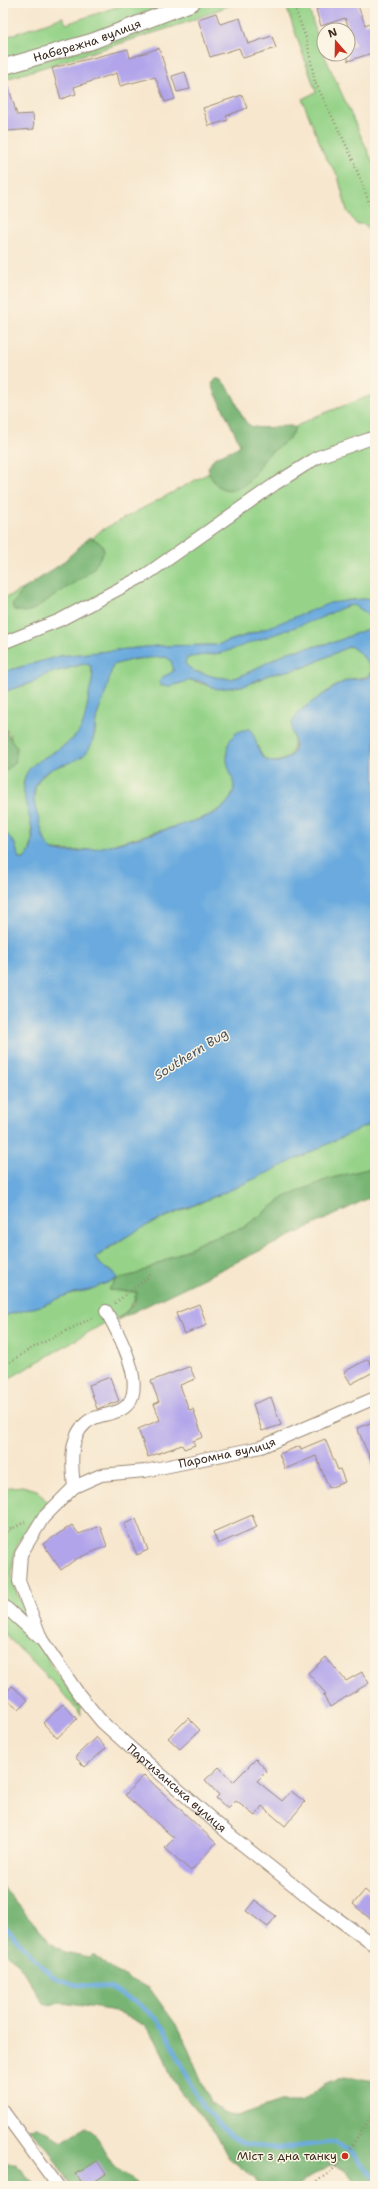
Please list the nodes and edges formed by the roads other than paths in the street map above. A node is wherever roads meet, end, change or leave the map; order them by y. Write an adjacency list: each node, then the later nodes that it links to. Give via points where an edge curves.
1 (192, 3): 2 (street, Набережна вулиця, via 93,41)
2 (3, 67)
3 (375, 437): 4 (street, via 318,457 288,475 147,574 60,620)
4 (3, 643)
5 (106, 1311): 7 (street, via 120,1336 132,1371 133,1396 125,1408 96,1417 86,1423 79,1432 73,1454)
6 (375, 1398): 7 (street, Паромна вулиця, via 261,1447 145,1471 101,1475)
7 (74, 1487): 9 (street, Паромна вулиця, via 43,1518 21,1554 19,1582)
8 (3, 1605): 9 (street, Партизанська вулиця)
9 (42, 1640): 10 (street, Партизанська вулиця, via 78,1694 102,1722 229,1834)
10 (375, 1946)
11 (3, 2111): 12 (street)
12 (58, 2186)

